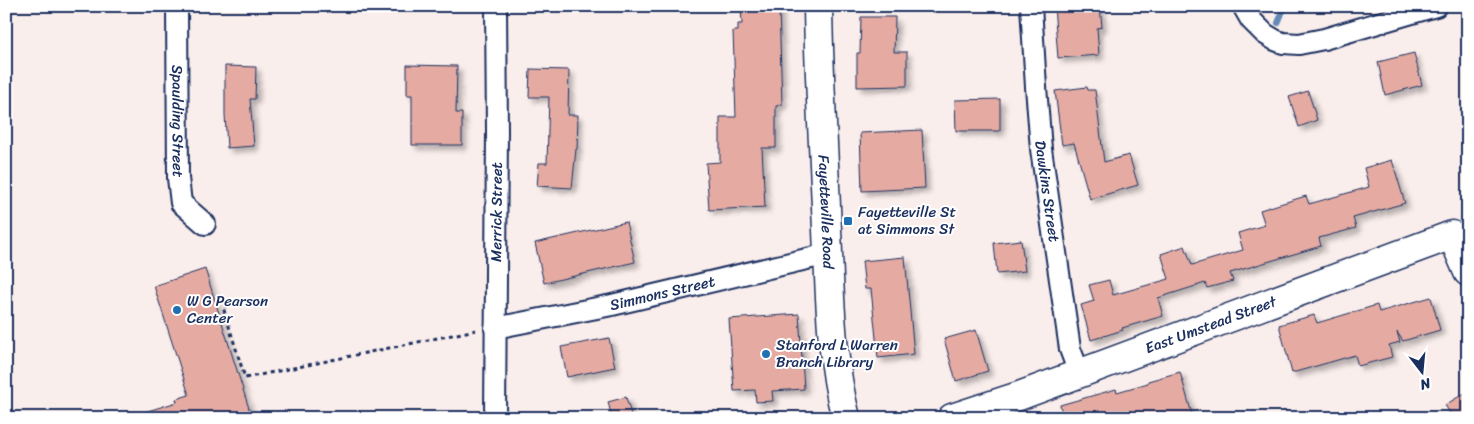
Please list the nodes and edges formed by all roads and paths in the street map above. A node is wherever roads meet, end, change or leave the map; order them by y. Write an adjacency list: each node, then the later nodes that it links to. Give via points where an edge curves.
1 (177, 6): 7 (street, Spaulding Street, via 181,203)
2 (496, 6): 12 (street, Merrick Street)
3 (818, 6): 9 (street, Fayetteville Road)
4 (1031, 6): 13 (street, Dawkins Street, via 1041,149 1070,349)
5 (1243, 6): 6 (street, via 1265,34 1283,43 1299,44)
6 (1436, 6)
7 (205, 224)
8 (1460, 232): 10 (street); 13 (street, East Umstead Street)
9 (828, 254): 12 (street, Simmons Street, via 612,305); 15 (street, Fayetteville Road, via 836,364)
10 (1468, 272)
11 (228, 305): 12 (path, via 223,307 245,378)
12 (486, 329): 14 (street, Merrick Street)
13 (1079, 373): 16 (street, East Umstead Street)
14 (495, 418)
15 (846, 418)
16 (952, 418)

